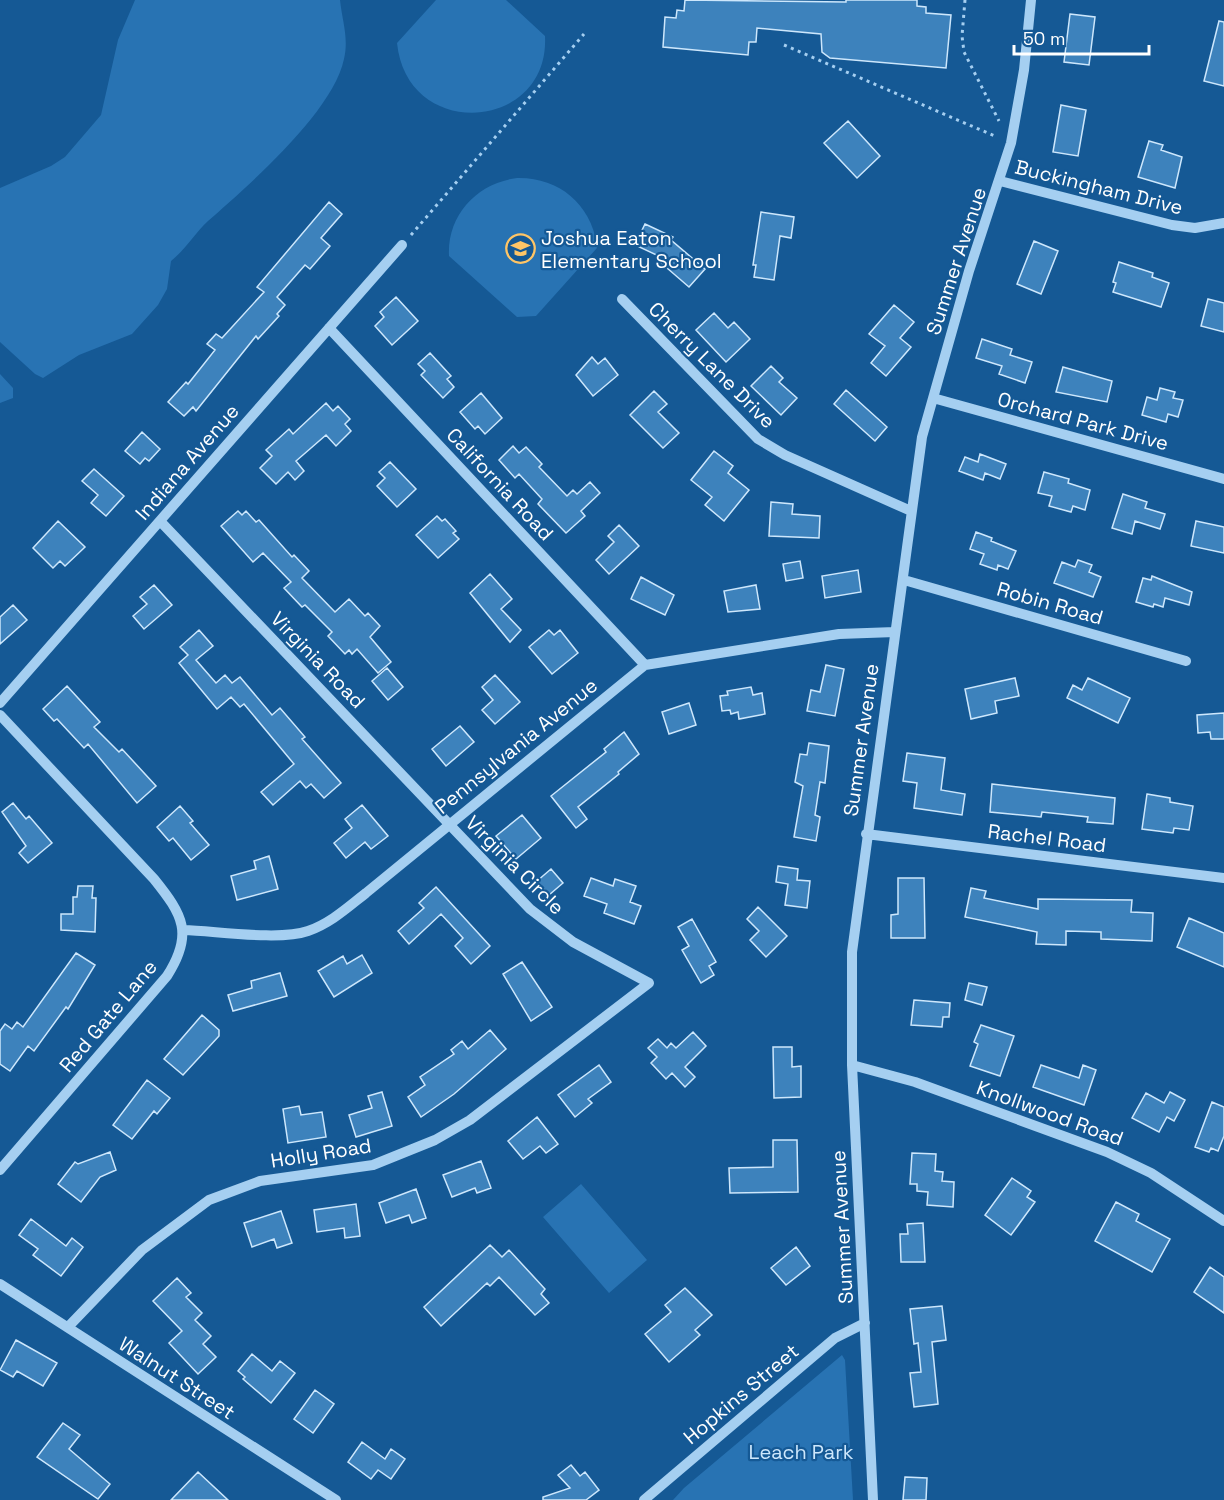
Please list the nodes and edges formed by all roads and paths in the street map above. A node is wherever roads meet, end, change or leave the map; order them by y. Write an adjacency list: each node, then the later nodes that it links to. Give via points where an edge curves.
1 (965, 0): 5 (path, via 961,43)
2 (1031, 0): 5 (street, Summer Avenue)
3 (584, 34): 8 (path)
4 (784, 45): 5 (path)
5 (1011, 143): 6 (street, Summer Avenue)
6 (1000, 181): 7 (street, Buckingham Drive, via 1178,226 1195,228); 11 (street, Summer Avenue, via 969,271)
7 (1224, 223)
8 (402, 245): 10 (street, Indiana Avenue)
9 (621, 298): 13 (street, Cherry Lane Drive, via 758,440)
10 (329, 328): 14 (street, Indiana Avenue); 18 (street, California Road)
11 (933, 398): 12 (street, Orchard Park Drive); 13 (street, Summer Avenue, via 922,436)
12 (1224, 478)
13 (911, 511): 15 (street, Summer Avenue)
14 (160, 521): 19 (street, Indiana Avenue); 21 (street, Virginia Road)
15 (904, 580): 16 (street, Summer Avenue); 17 (street, Robin Road)
16 (895, 632): 18 (street, via 839,634); 22 (street, Summer Avenue)
17 (1185, 661)
18 (645, 665): 21 (street, Pennsylvania Avenue)
19 (0, 703)
20 (0, 715): 24 (street, via 154,879 173,903)
21 (450, 824): 24 (street, Pennsylvania Avenue, via 340,914 309,930 279,934); 25 (street, Virginia Circle, via 543,922)
22 (866, 834): 23 (street, Rachel Road); 26 (street, Summer Avenue, via 852,952)
23 (1224, 878)
24 (184, 930): 27 (street, Red Gate Lane, via 181,951 167,976)
25 (649, 983): 31 (street, Holly Road, via 470,1120 435,1140 373,1165 260,1181 209,1200 142,1250)
26 (852, 1065): 28 (street, Knollwood Road, via 915,1082 1107,1152 1151,1173); 30 (street, Summer Avenue)
27 (0, 1170)
28 (1224, 1221)
29 (0, 1284): 31 (street, Walnut Street)
30 (865, 1323): 33 (street, Hopkins Street, via 835,1338); 34 (street, Summer Avenue)
31 (68, 1327): 32 (street, Walnut Street)
32 (336, 1500)
33 (644, 1500)
34 (873, 1500)

